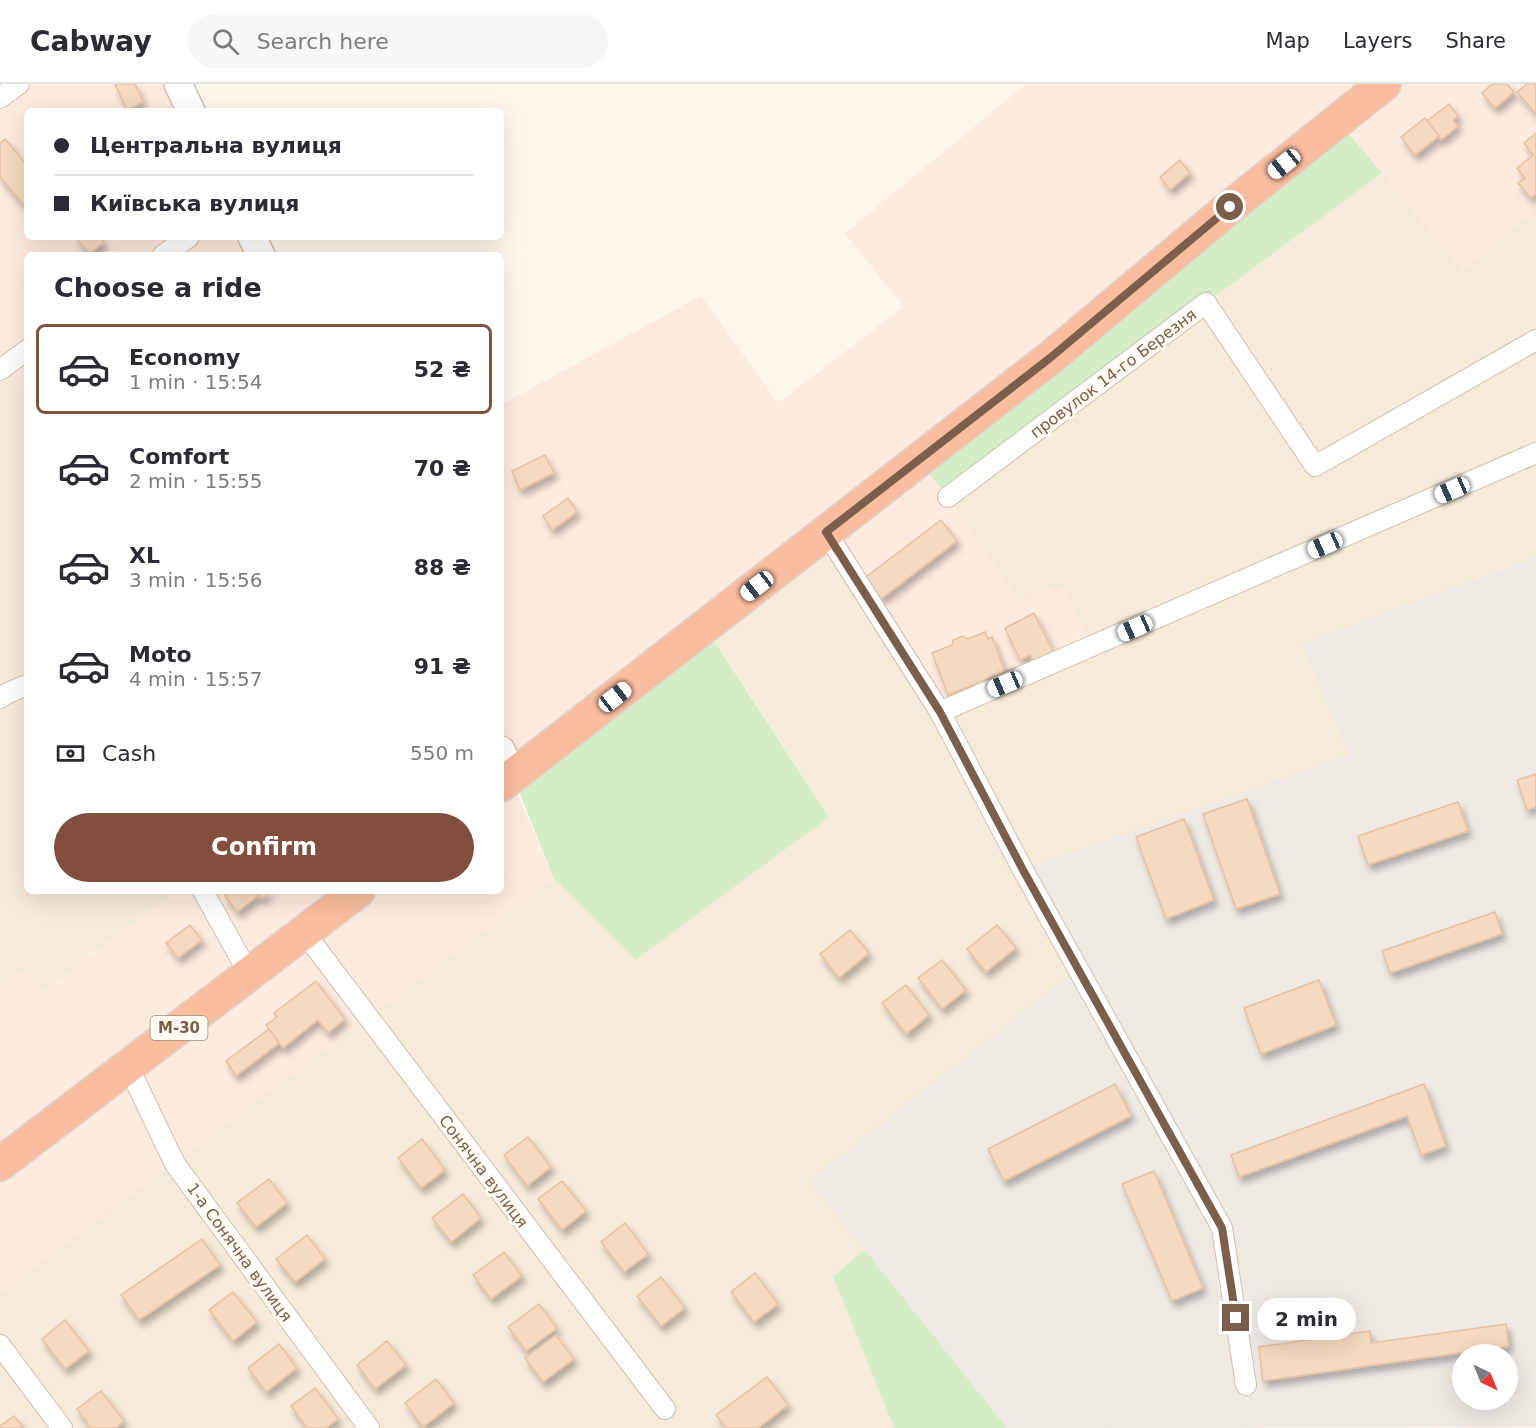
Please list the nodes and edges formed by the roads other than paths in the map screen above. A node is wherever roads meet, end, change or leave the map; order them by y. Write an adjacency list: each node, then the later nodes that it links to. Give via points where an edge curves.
1 (19, 84): 4 (street)
2 (178, 84): 5 (street)
3 (1384, 84): 13 (highway, via 1050,358)
4 (0, 98)
5 (190, 108)
6 (185, 240): 7 (street)
7 (167, 252)
8 (1536, 340): 12 (street, провулок 14-го Березня, via 1315,466 1206,303)
9 (24, 352): 10 (street)
10 (4, 367)
11 (1536, 453): 16 (street)
12 (948, 497)
13 (826, 532): 16 (street); 17 (highway)
14 (24, 686): 15 (street)
15 (4, 695)
16 (940, 712): 25 (street, via 1222,1228)
17 (505, 770)
18 (204, 894): 21 (street)
19 (354, 894): 20 (highway, М-30)
20 (304, 932): 21 (highway, М-30); 26 (street, Сонячна вулиця)
21 (249, 974): 22 (highway, М-30)
22 (128, 1066): 23 (highway, М-30); 28 (street, 1-а Сонячна вулиця, via 175,1164)
23 (0, 1164)
24 (0, 1346): 27 (street)
25 (1246, 1385)
26 (665, 1409)
27 (62, 1428)
28 (369, 1428)

